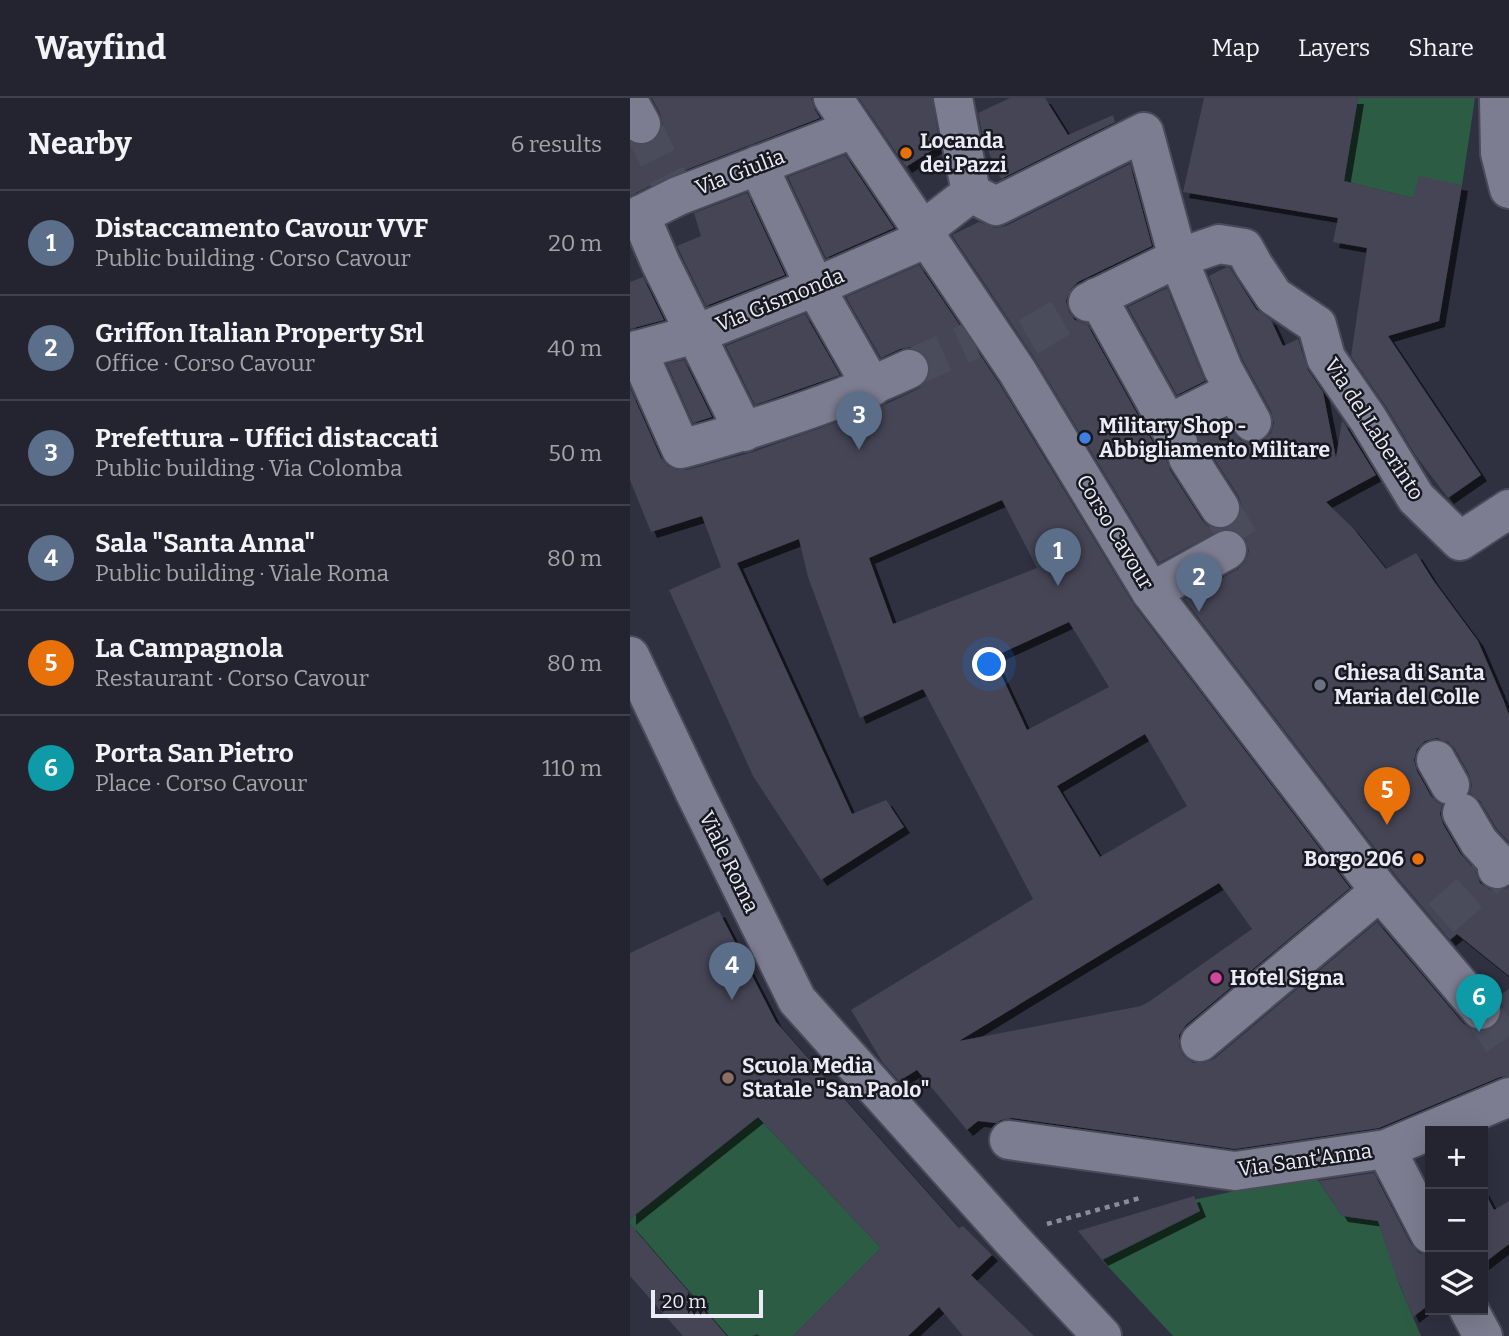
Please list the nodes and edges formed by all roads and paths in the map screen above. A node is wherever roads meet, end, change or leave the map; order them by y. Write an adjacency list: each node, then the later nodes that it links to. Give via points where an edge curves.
1 (1499, 98): 5 (street, via 1500,153)
2 (956, 99): 6 (street)
3 (843, 113): 4 (street, Via Giulia); 8 (street, Corso Cavour)
4 (758, 165): 7 (street, Via Giulia, via 675,190); 10 (street)
5 (1509, 189)
6 (971, 193): 8 (street, Via Gismonda); 9 (street, via 996,206 1144,132)
7 (635, 218): 11 (street)
8 (925, 234): 10 (street, Via Gismonda); 20 (street, Corso Cavour, via 998,340)
9 (1178, 258): 16 (street, via 1243,407); 16 (street, via 1092,299); 18 (street, Via del Laberinto, via 1219,244 1244,248 1274,296 1317,325 1326,358 1416,498 1460,541)
10 (814, 287): 11 (street, Via Gismonda); 14 (street)
11 (696, 334): 12 (street, Via Gismonda); 15 (street)
12 (634, 351): 15 (street, via 681,449)
13 (909, 369): 14 (street)
14 (872, 387): 15 (street)
15 (744, 432)
16 (1178, 441): 17 (street)
17 (1220, 508)
18 (1509, 509)
19 (1227, 550): 20 (street)
20 (1151, 592): 24 (street, Corso Cavour)
21 (630, 656): 32 (street, Viale Roma, via 797,1000)
22 (1449, 786): 23 (street, via 1479,842 1501,866)
23 (1497, 869)
24 (1380, 891): 25 (street, Corso Cavour, via 1431,927); 26 (street)
25 (1481, 1010)
26 (1200, 1042)
27 (1509, 1097): 29 (street, Via Sant'Anna)
28 (1009, 1140): 29 (street, Via Sant'Anna, via 1235,1171)
29 (1387, 1149): 30 (street)
30 (1425, 1224)
31 (1472, 1315): 33 (street)
32 (1102, 1336)
33 (1483, 1336)

